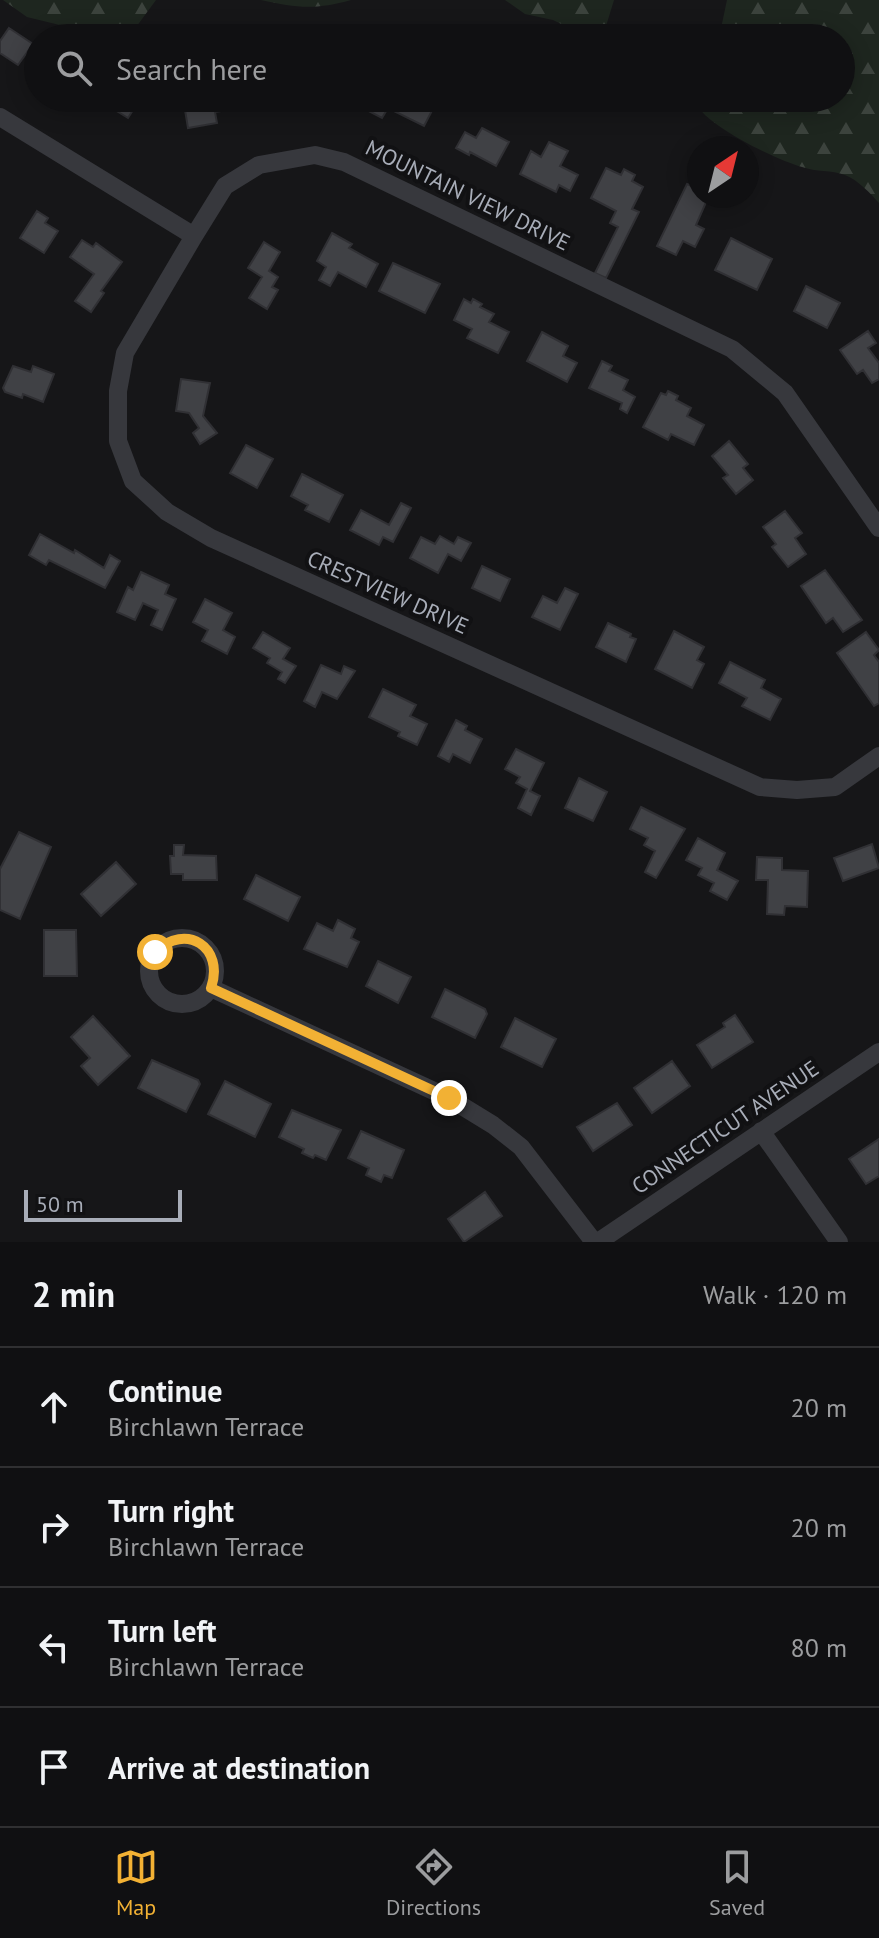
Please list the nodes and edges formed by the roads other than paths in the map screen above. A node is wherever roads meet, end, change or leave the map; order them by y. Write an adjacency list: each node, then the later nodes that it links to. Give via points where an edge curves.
1 (0, 117): 2 (street)
2 (194, 236): 3 (street, MOUNTAIN VIEW DRIVE, via 225,186 259,165 315,155 344,162 732,349 785,393); 4 (street, CRESTVIEW DRIVE, via 125,353 118,391 118,441 133,481 167,512 211,538 760,787 835,787)
3 (879, 528)
4 (879, 756)
5 (211, 988): 8 (street, via 449,1098 493,1125 521,1147)
6 (879, 1052): 7 (street, CONNECTICUT AVENUE)
7 (761, 1131): 8 (street, CONNECTICUT AVENUE); 9 (street)
8 (596, 1242)
9 (839, 1242)

